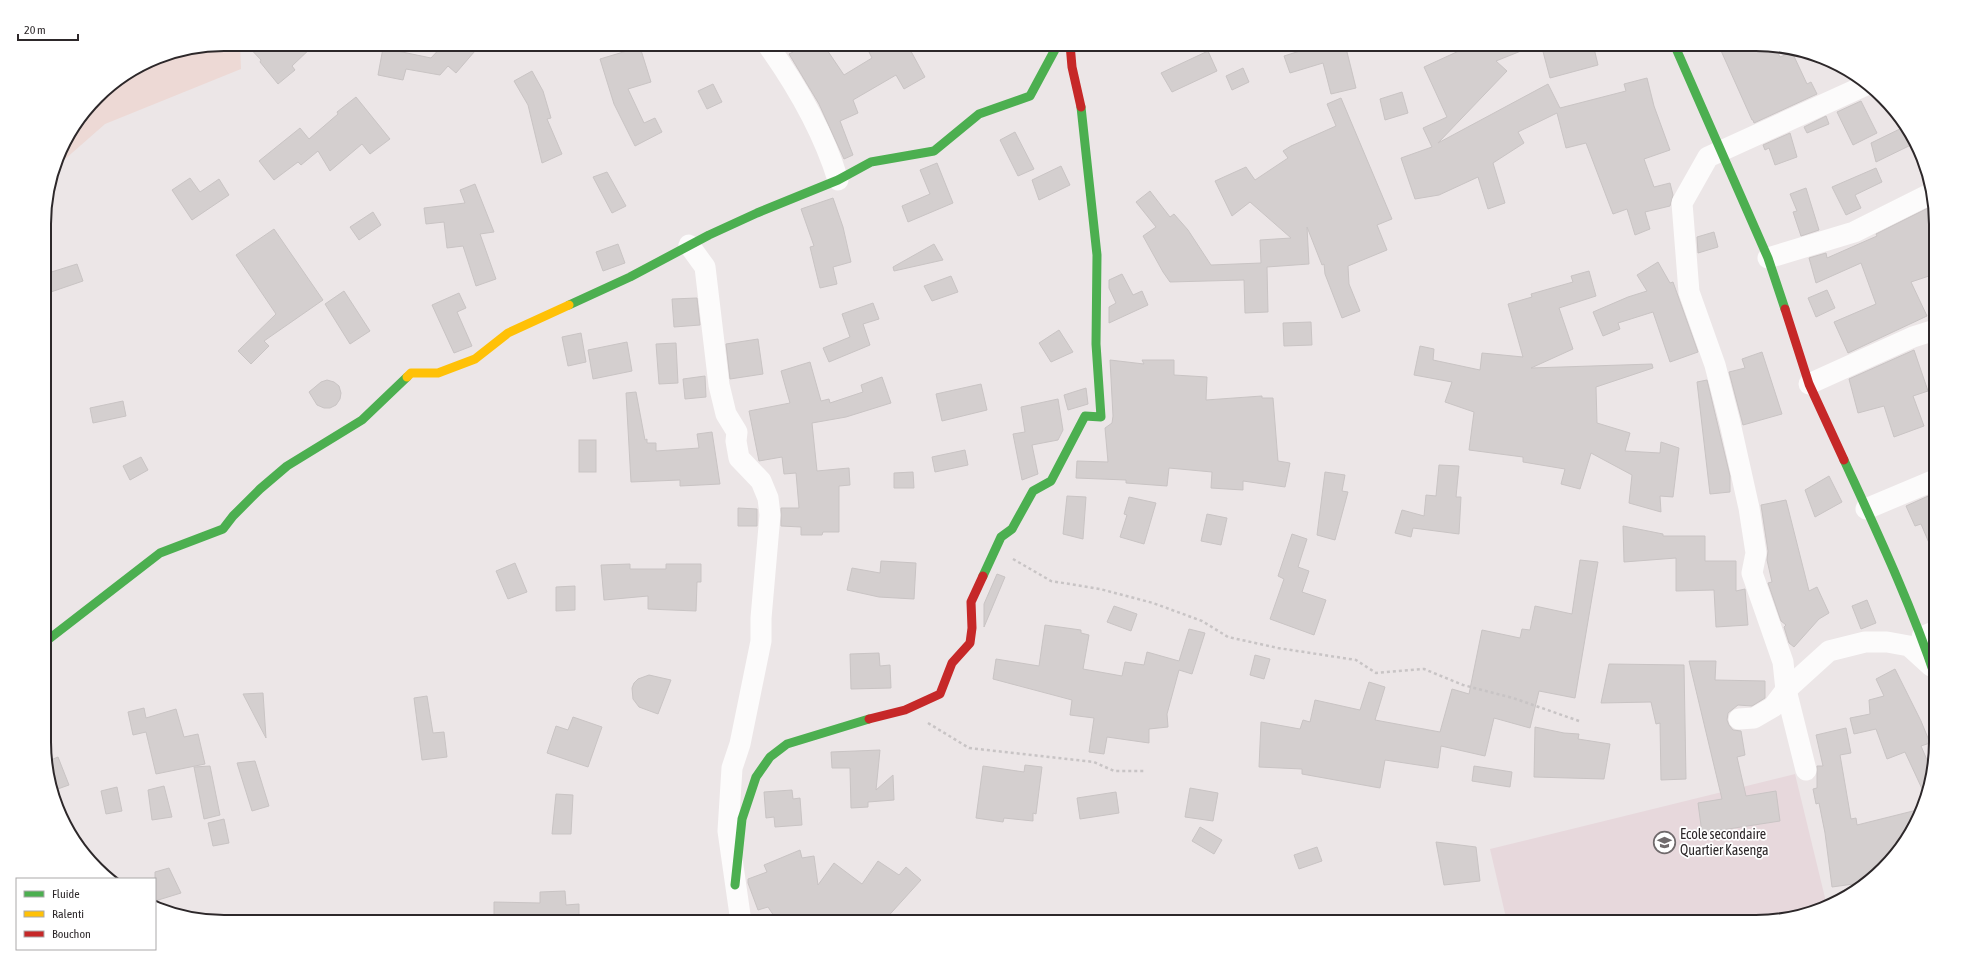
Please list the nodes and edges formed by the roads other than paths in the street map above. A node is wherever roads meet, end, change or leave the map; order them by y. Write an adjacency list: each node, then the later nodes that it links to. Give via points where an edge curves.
1 (772, 51): 7 (street, via 791,77 829,152)
2 (1054, 51): 7 (main road, via 1030,96 979,114 934,151 871,162)
3 (1071, 51): 21 (main road, via 1081,109 1097,256 1095,337 1101,417 1085,416 1051,481 1033,491 1012,529 1001,538 971,602 970,643 952,663 940,694 905,710 861,720 787,744 770,757 756,777 742,819)
4 (1677, 51): 6 (main road)
5 (1861, 87): 6 (street)
6 (1721, 150): 10 (main road); 18 (street, via 1708,157 1682,203 1689,292 1715,365 1730,423 1756,553 1752,572 1783,662)
7 (838, 180): 9 (main road, via 757,213)
8 (1927, 196): 10 (street, via 1854,232)
9 (689, 245): 16 (main road, via 630,277 508,333 475,359 438,372 411,373 362,420 287,466 260,489 223,528 160,553); 21 (street, via 705,267 719,385 726,414 737,432 739,458 762,482 768,498 770,515 760,618 761,641 740,744 732,768 728,831)
10 (1768, 258): 12 (main road)
11 (1929, 332): 12 (street)
12 (1808, 384): 14 (main road)
13 (1929, 483): 14 (street)
14 (1866, 509): 15 (main road)
15 (1929, 634)
16 (51, 637)
17 (1929, 668): 18 (street, via 1909,646 1865,642 1829,651)
18 (1786, 690): 19 (street, via 1773,707 1754,718); 20 (street)
19 (1739, 719)
20 (1806, 770)
21 (735, 885): 22 (street)
22 (740, 915)

